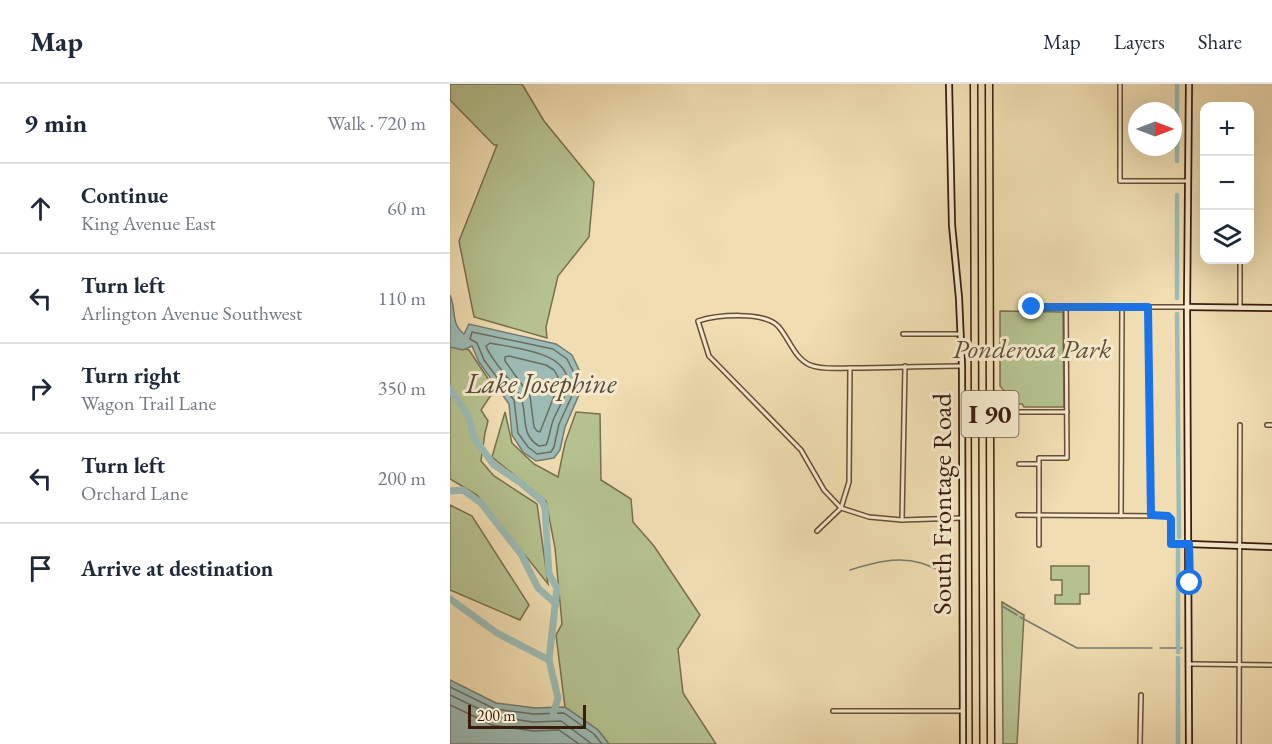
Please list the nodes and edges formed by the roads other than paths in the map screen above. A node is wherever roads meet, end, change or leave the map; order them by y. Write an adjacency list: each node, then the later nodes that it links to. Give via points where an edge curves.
1 (950, 84): 16 (main road, South Frontage Road, via 952,216)
2 (973, 84): 44 (highway, I 90)
3 (989, 84): 45 (highway, I 90)
4 (1120, 84): 6 (street, via 1120,181)
5 (1189, 84): 6 (main road)
6 (1188, 181): 12 (main road)
7 (1240, 264): 13 (street)
8 (1032, 307): 9 (street)
9 (1066, 307): 10 (street); 21 (street)
10 (1122, 307): 11 (street); 29 (street)
11 (1148, 307): 12 (street); 27 (street)
12 (1187, 307): 13 (main road); 33 (main road)
13 (1240, 308): 14 (main road)
14 (1272, 308)
15 (903, 334): 16 (street)
16 (960, 334): 18 (main road, South Frontage Road)
17 (905, 366): 18 (street); 19 (street); 31 (street)
18 (962, 366): 30 (main road, South Frontage Road)
19 (850, 368): 25 (street, via 849,482); 25 (street, via 810,365 797,355 777,325 765,319 725,316 698,321 709,356 801,450 824,490)
20 (1016, 412): 21 (street)
21 (1066, 412): 24 (street, via 1067,458 1040,458)
22 (1240, 425): 35 (street)
23 (1019, 464): 24 (street)
24 (1040, 464): 28 (street)
25 (841, 508): 31 (street, via 868,517); 32 (street)
26 (1018, 515): 28 (street)
27 (1151, 515): 29 (street); 33 (street, via 1171,519 1171,544)
28 (1039, 516): 29 (street); 34 (street)
29 (1121, 516)
30 (962, 518): 31 (street); 42 (main road, South Frontage Road)
31 (903, 520)
32 (817, 531)
33 (1189, 544): 35 (main road); 37 (main road)
34 (1039, 545)
35 (1240, 546): 36 (main road); 38 (street)
36 (1272, 547)
37 (1190, 664): 38 (street); 47 (main road)
38 (1240, 664): 39 (street); 48 (street)
39 (1272, 665)
40 (1141, 695): 46 (street)
41 (833, 711): 42 (street)
42 (963, 711): 43 (main road, South Frontage Road)
43 (963, 744)
44 (976, 744)
45 (991, 744)
46 (1140, 744)
47 (1189, 744)
48 (1239, 744)

